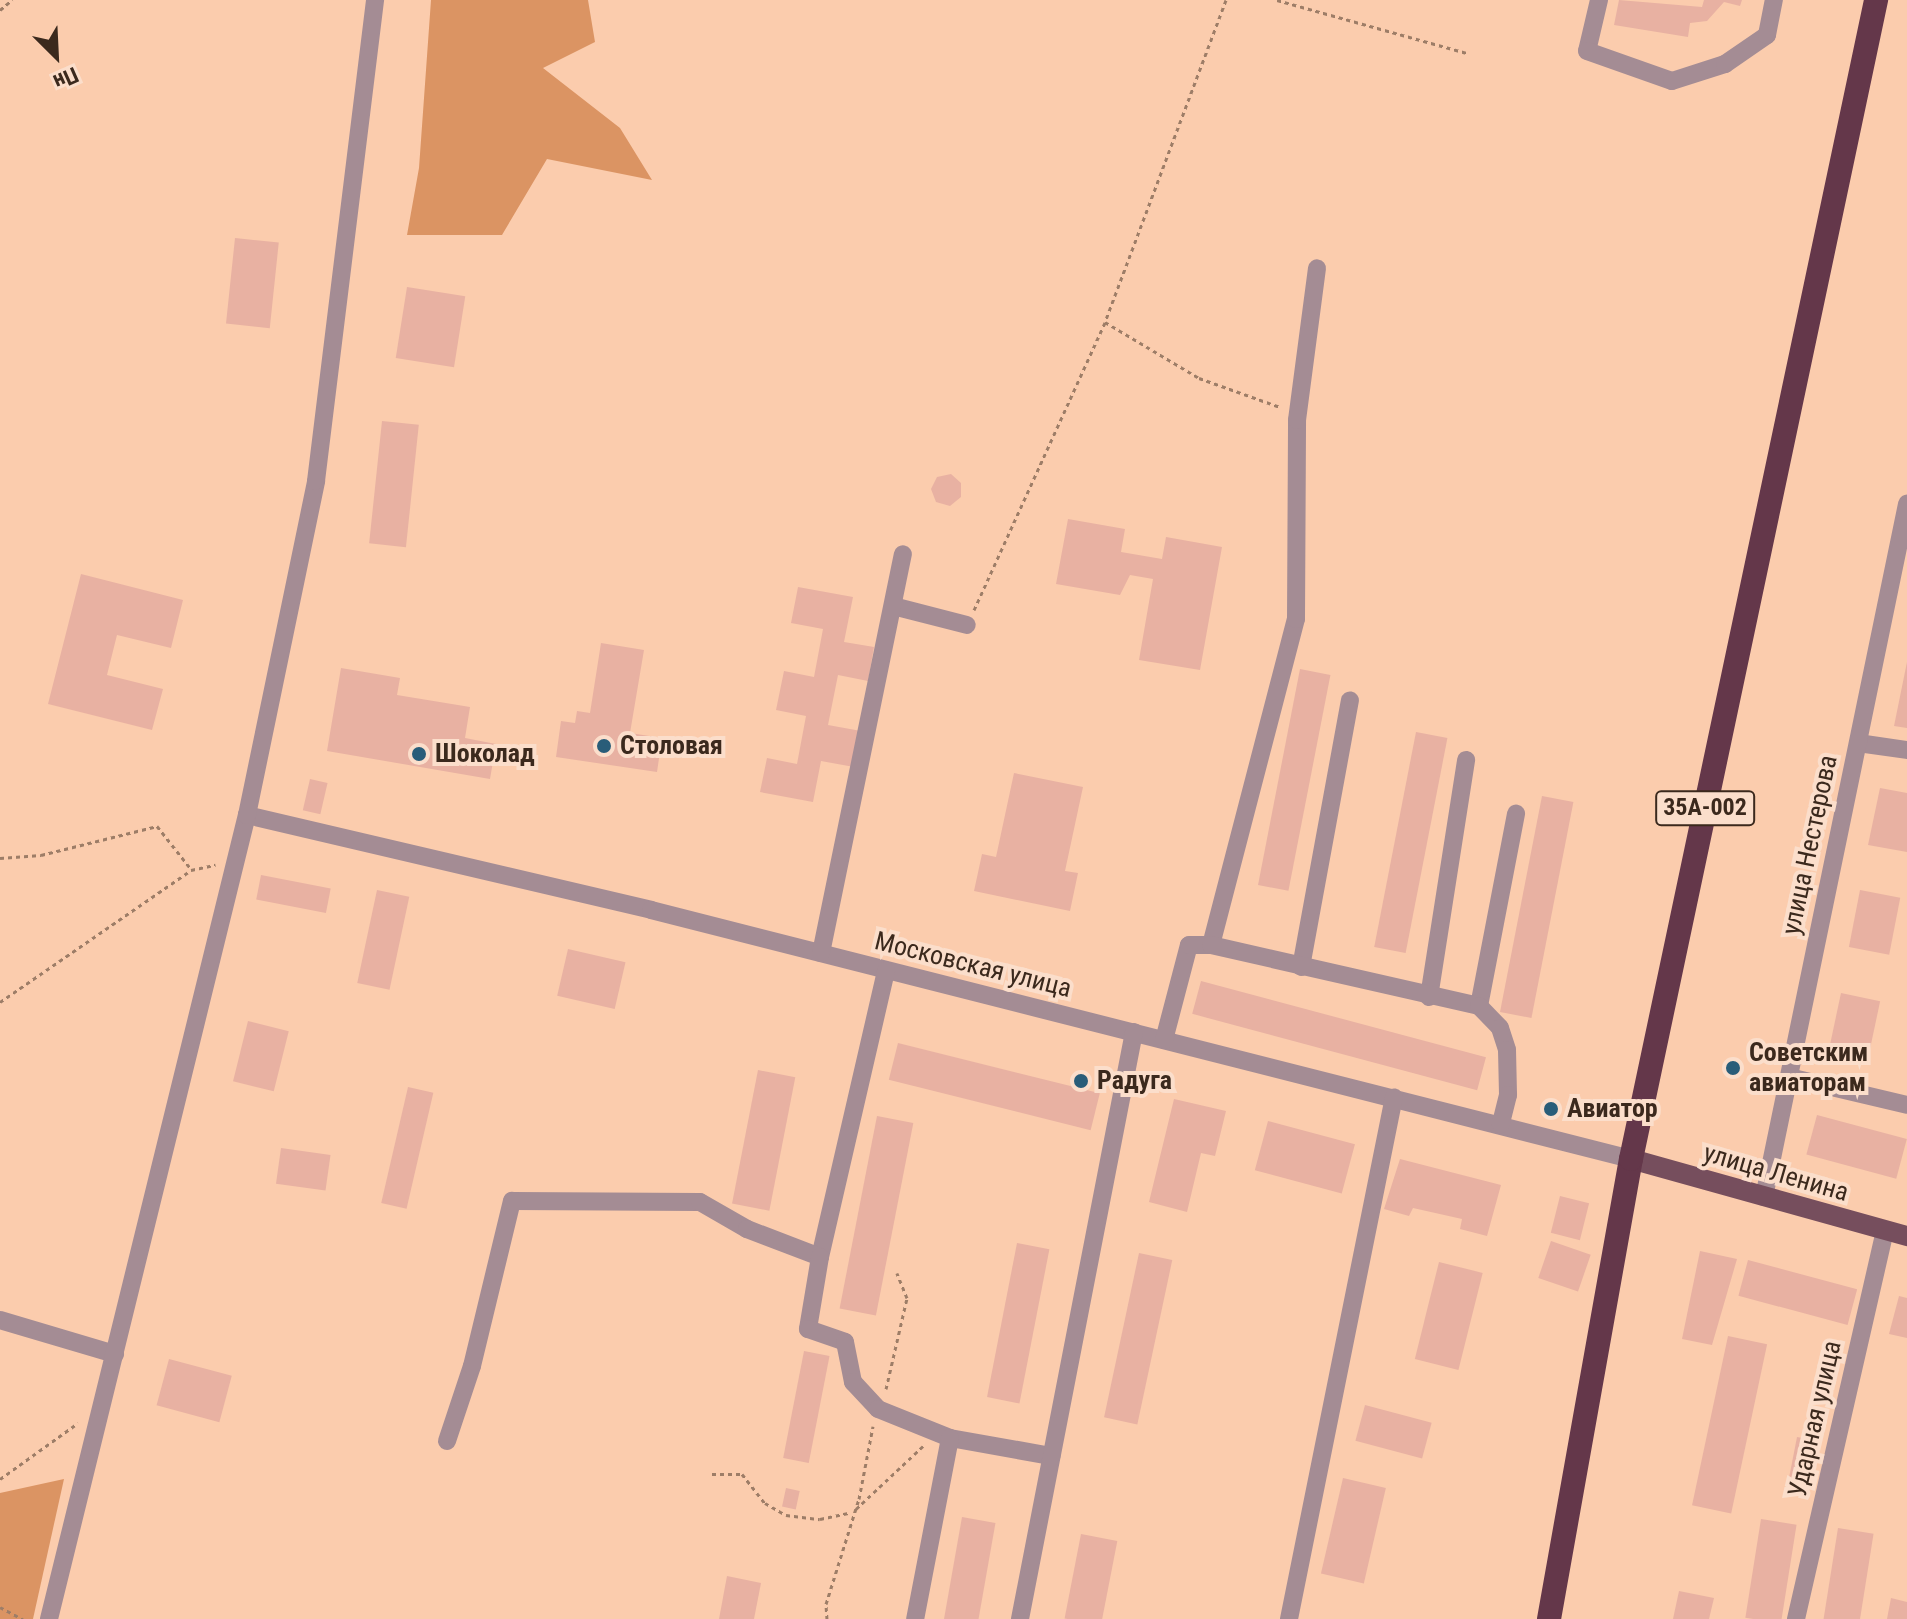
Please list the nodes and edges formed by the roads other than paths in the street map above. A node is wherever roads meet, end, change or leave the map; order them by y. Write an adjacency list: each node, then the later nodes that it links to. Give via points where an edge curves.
1 (375, 0): 15 (street, via 316,481)
2 (1599, 0): 3 (street, via 1587,51 1672,81 1725,64 1767,35)
3 (1774, 0)
4 (1876, 0): 28 (highway, 35А-002)
5 (1317, 268): 16 (street, via 1298,414 1296,619)
6 (1907, 504): 11 (street, улица Нестерова)
7 (903, 554): 8 (street)
8 (893, 606): 9 (street); 17 (street)
9 (967, 625)
10 (1350, 700): 18 (street)
11 (1858, 743): 12 (street); 24 (street, улица Нестерова)
12 (1907, 750)
13 (1466, 760): 20 (street)
14 (1516, 814): 21 (street)
15 (247, 815): 17 (street, Московская улица); 34 (street)
16 (1211, 945): 18 (street); 23 (street, via 1189,945)
17 (821, 953): 19 (street, Московская улица)
18 (1301, 967): 20 (street)
19 (886, 970): 22 (street, Московская улица); 32 (street)
20 (1429, 997): 21 (street)
21 (1479, 1006): 27 (street, via 1500,1028 1507,1050 1508,1095)
22 (1134, 1032): 23 (street, Московская улица); 37 (street)
23 (1164, 1040): 25 (street, Московская улица)
24 (1789, 1077): 26 (street); 29 (street, улица Нестерова)
25 (1394, 1097): 27 (street, Московская улица); 41 (street)
26 (1907, 1105)
27 (1501, 1124): 28 (street, Московская улица)
28 (1631, 1159): 29 (main road, улица Ленина); 42 (highway, 35А-002)
29 (1764, 1197): 30 (main road, улица Ленина)
30 (1885, 1230): 31 (main road, улица Ленина); 43 (street, Ударная улица)
31 (1907, 1236)
32 (820, 1257): 35 (street, via 808,1329 845,1342 853,1382 878,1409); 36 (street, via 747,1229 700,1202 512,1201 472,1366)
33 (0, 1320): 34 (street)
34 (115, 1354): 38 (street)
35 (950, 1438): 37 (street); 39 (street)
36 (447, 1441)
37 (1051, 1456): 40 (street)
38 (49, 1619)
39 (915, 1619)
40 (1020, 1619)
41 (1289, 1619)
42 (1549, 1619)
43 (1796, 1619)

